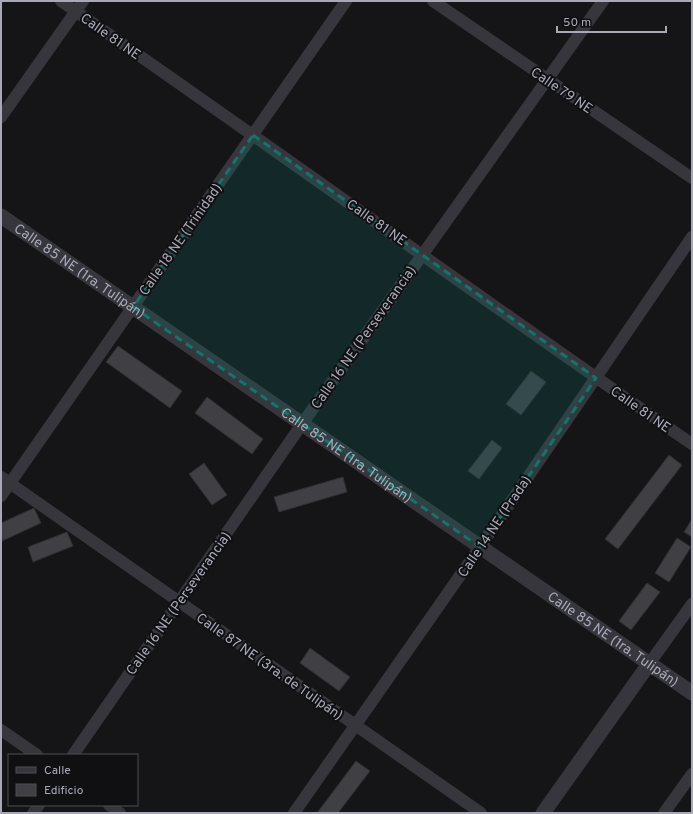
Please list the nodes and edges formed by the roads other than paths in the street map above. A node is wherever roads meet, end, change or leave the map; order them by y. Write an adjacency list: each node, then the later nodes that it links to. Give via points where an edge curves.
1 (61, 1): 6 (street, Calle 81 NE)
2 (83, 1): 6 (street)
3 (346, 1): 9 (street, Calle 18 NE (Trinidad))
4 (433, 1): 7 (street, Calle 79 NE)
5 (603, 1): 7 (street, Calle 16 NE (Perseverancia))
6 (76, 11): 8 (street); 9 (street, Calle 81 NE)
7 (547, 80): 10 (street, Calle 79 NE); 13 (street, Calle 16 NE (Perseverancia))
8 (1, 117)
9 (252, 135): 13 (street, Calle 81 NE); 14 (street, Calle 18 NE (Trinidad))
10 (692, 178)
11 (1, 216): 14 (street, Calle 85 NE (1ra. Tulipán))
12 (692, 237): 15 (street, Calle 14 NE (Prada))
13 (422, 254): 15 (street, Calle 81 NE); 16 (street, Calle 16 NE (Perseverancia))
14 (133, 307): 16 (street, Calle 85 NE (1ra. Tulipán)); 18 (street, Calle 18 NE (Trinidad))
15 (596, 378): 17 (street, Calle 81 NE); 20 (street, Calle 14 NE (Prada))
16 (302, 424): 20 (street, Calle 85 NE (1ra. Tulipán)); 21 (street, Calle 16 NE (Perseverancia))
17 (692, 444)
18 (5, 480): 19 (street, Calle 18 NE (Trinidad)); 21 (street, Calle 87 NE (3ra. de Tulipán))
19 (1, 496)
20 (480, 547): 23 (street, Calle 85 NE (1ra. Tulipán)); 25 (street, Calle 14 NE (Prada))
21 (178, 601): 25 (street, Calle 87 NE (3ra. de Tulipán)); 28 (street, Calle 16 NE (Perseverancia))
22 (692, 604): 23 (street)
23 (649, 664): 24 (street, Calle 85 NE (1ra. Tulipán)); 34 (street)
24 (692, 693)
25 (356, 725): 32 (street, Calle 14 NE (Prada)); 33 (street, Calle 87 NE (3ra. de Tulipán))
26 (1, 730): 27 (street)
27 (36, 754)
28 (74, 754)
29 (692, 774): 35 (street)
30 (110, 806): 31 (street)
31 (120, 813)
32 (294, 813)
33 (480, 813)
34 (543, 813)
35 (664, 813)

